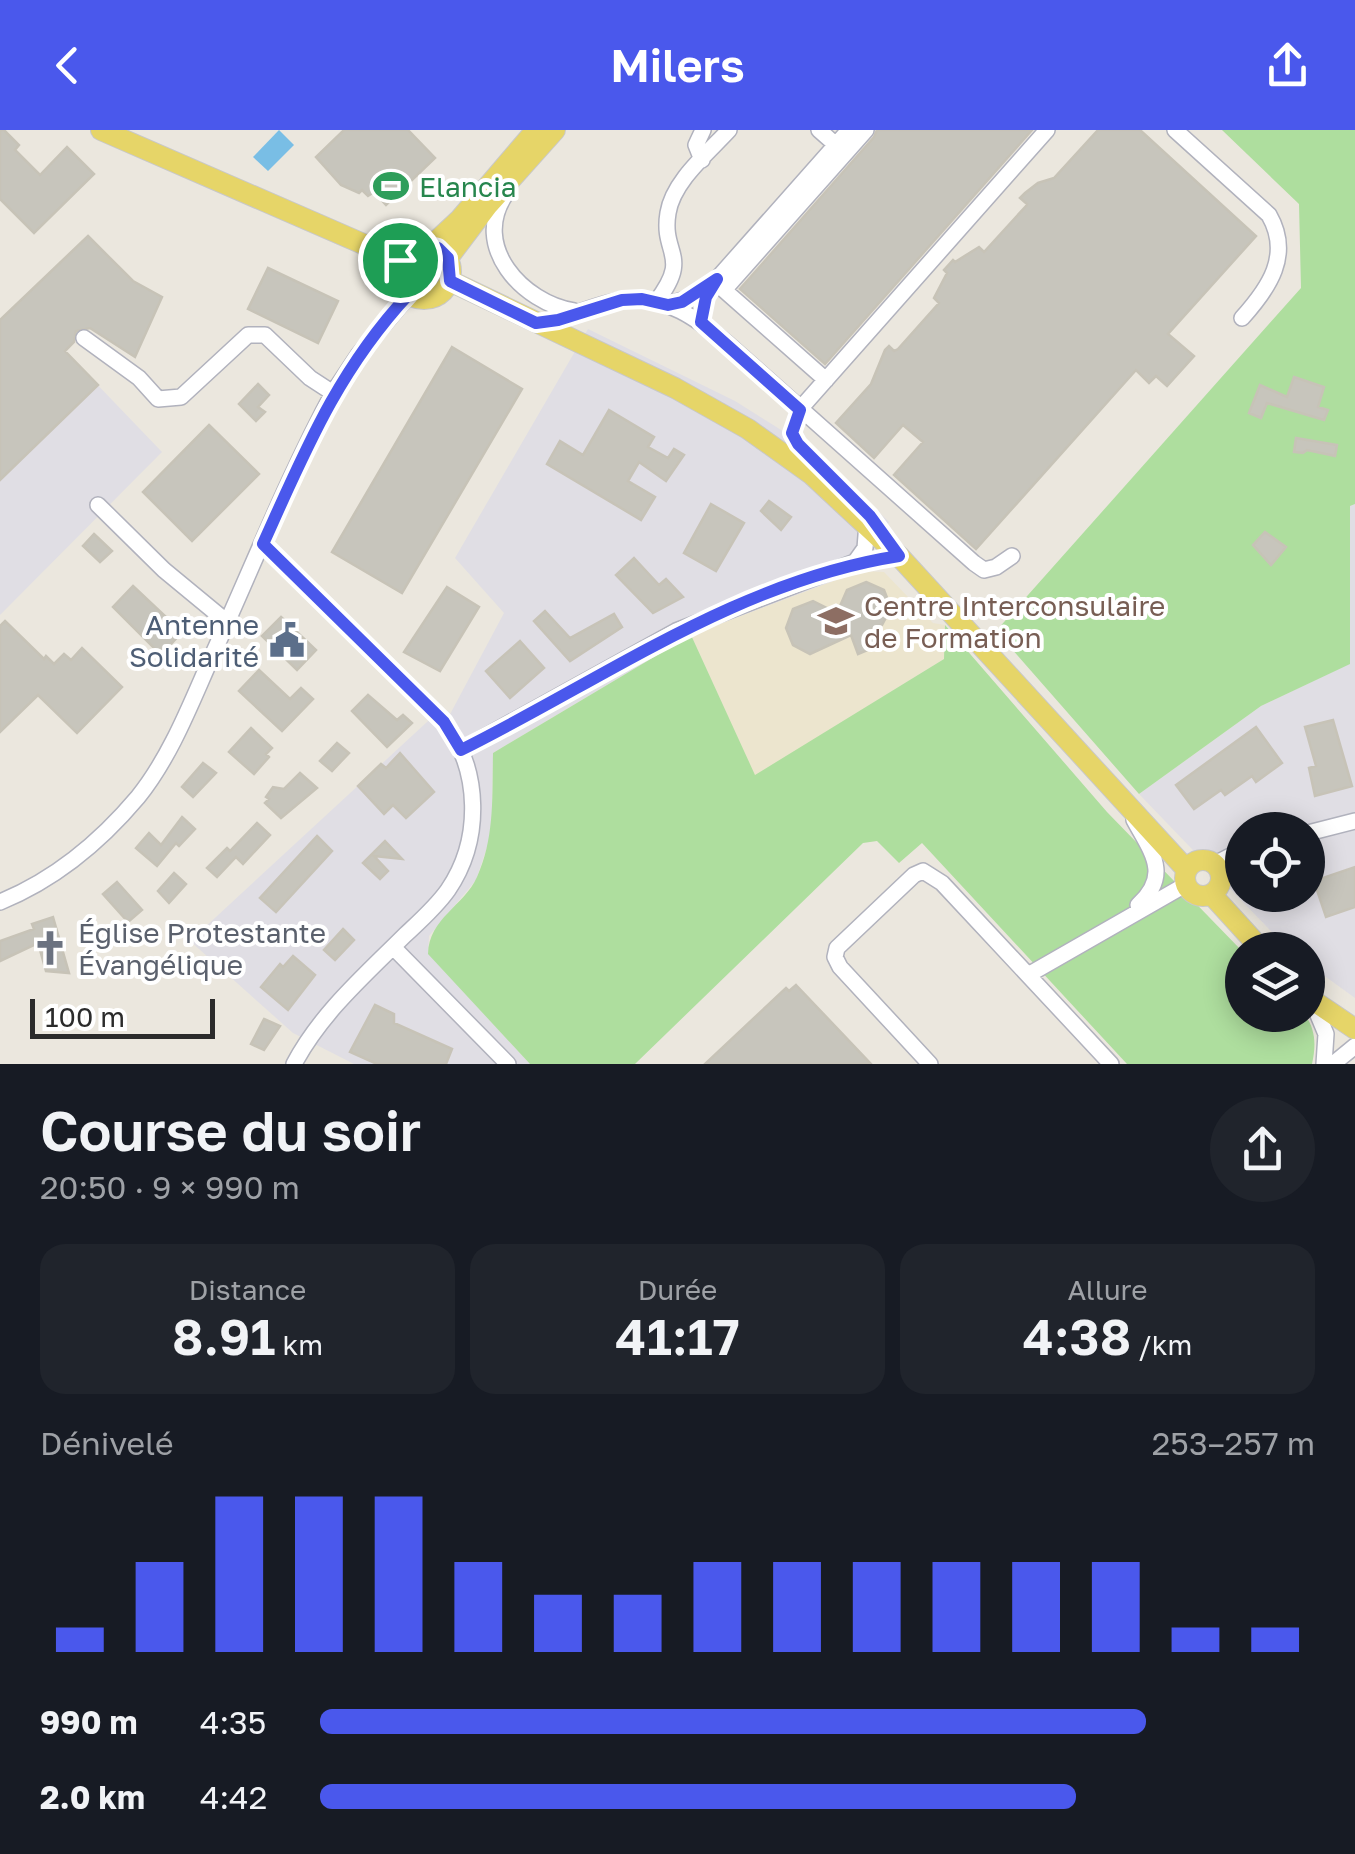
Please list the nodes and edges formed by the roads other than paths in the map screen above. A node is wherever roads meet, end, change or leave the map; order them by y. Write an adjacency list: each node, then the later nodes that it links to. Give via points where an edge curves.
1 (101, 130): 15 (main road)
2 (536, 130): 14 (main road)
3 (556, 130): 13 (main road)
4 (683, 130): 11 (street)
5 (729, 130): 11 (street)
6 (819, 130): 12 (street)
7 (849, 130): 12 (street)
8 (866, 130): 25 (street, via 724,290)
9 (1047, 130): 25 (street)
10 (1175, 130): 21 (street, via 1277,228 1276,272)
11 (700, 145): 19 (street, via 670,204 675,273)
12 (836, 146): 16 (street)
13 (532, 158): 14 (main road); 20 (street, via 497,210 504,266 533,297)
14 (440, 251): 15 (main road, via 413,247); 17 (main road)
15 (400, 260): 18 (main road, via 399,283)
16 (717, 279): 19 (street, via 698,294); 22 (street)
17 (450, 281): 18 (main road, via 433,298); 23 (main road)
18 (409, 294): 26 (street)
19 (662, 304): 20 (street, via 622,300); 22 (street)
20 (578, 312): 23 (street)
21 (1242, 318)
22 (701, 322): 27 (street)
23 (536, 323): 29 (main road, via 748,429)
24 (84, 338): 26 (street, via 158,399 181,397 255,332)
25 (826, 380): 27 (street)
26 (334, 392): 30 (street)
27 (800, 410): 31 (street, via 792,433 798,444 870,516); 32 (street, via 984,570)
28 (98, 505): 34 (street)
29 (867, 523): 31 (main road); 33 (street)
30 (263, 544): 34 (street); 35 (street, via 444,722)
31 (899, 556): 33 (street); 36 (main road)
32 (1012, 556)
33 (856, 562): 35 (street, via 676,631)
34 (228, 622): 43 (street, via 174,740 140,794 74,859)
35 (461, 750): 46 (street, via 472,787 469,843 448,890)
36 (1122, 799): 41 (main road); 44 (street, via 1157,872 1150,894)
37 (1355, 820): 38 (street)
38 (1325, 828)
39 (1225, 859): 40 (street)
40 (1215, 864): 41 (main road, via 1200,860); 42 (main road, via 1221,880)
41 (1186, 877): 42 (main road, via 1193,894); 44 (street)
42 (1212, 894): 45 (main road)
43 (0, 902)
44 (1115, 925): 47 (street)
45 (1246, 932)
46 (393, 947): 52 (street, via 349,989); 53 (street)
47 (1028, 975): 54 (street, via 942,883 923,871 914,874 835,957); 55 (street)
48 (1325, 1010): 49 (main road)
49 (1355, 1029)
50 (1325, 1032): 56 (street)
51 (1355, 1046): 57 (street)
52 (294, 1064)
53 (508, 1064)
54 (930, 1064)
55 (1111, 1064)
56 (1324, 1064)
57 (1333, 1064)

